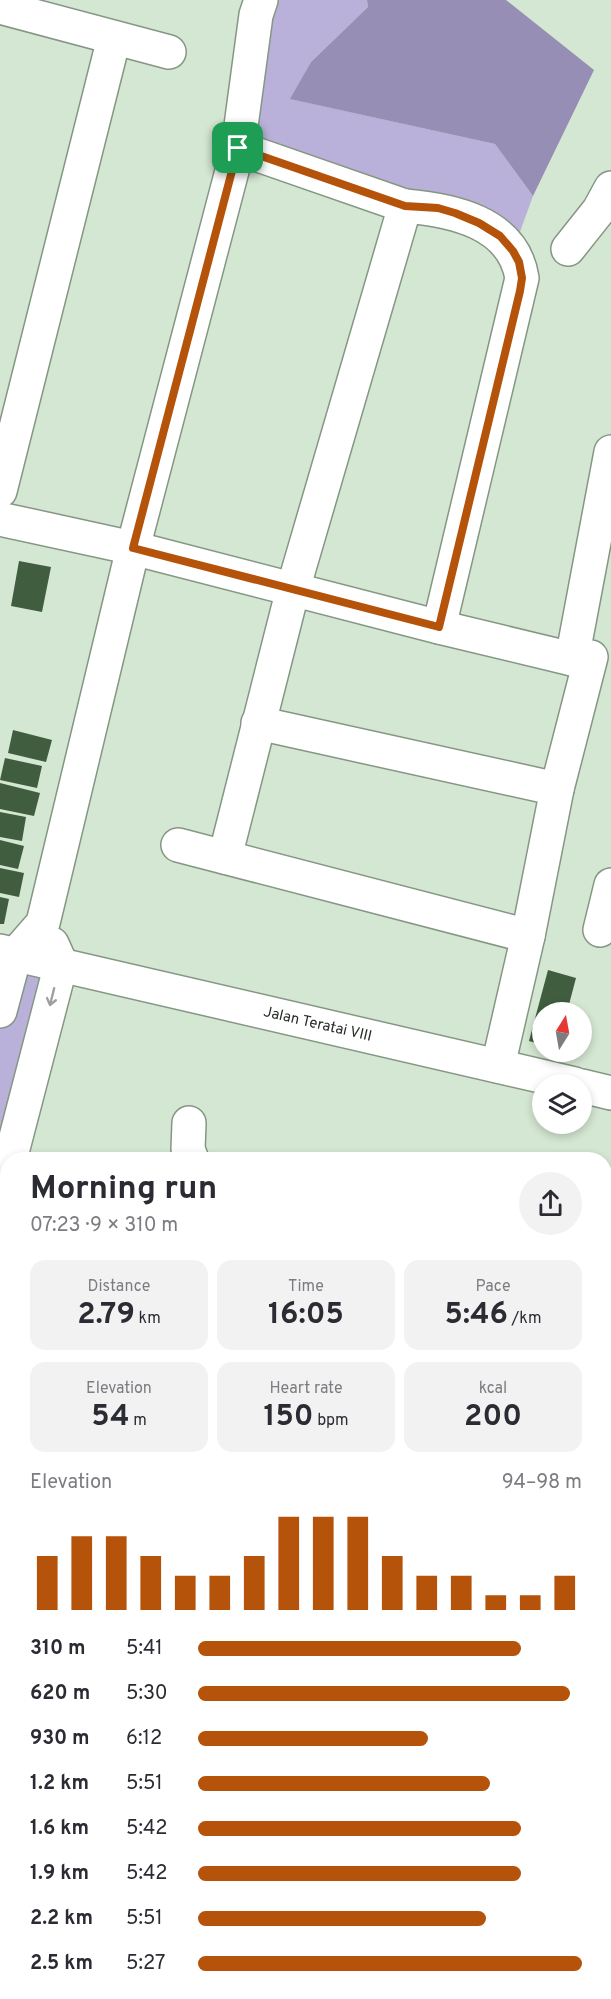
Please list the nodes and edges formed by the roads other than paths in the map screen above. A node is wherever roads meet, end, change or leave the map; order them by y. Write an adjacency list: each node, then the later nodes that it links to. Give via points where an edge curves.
1 (261, 0): 5 (street)
2 (0, 7): 3 (street)
3 (114, 38): 4 (street); 10 (street)
4 (169, 52)
5 (238, 148): 6 (street); 12 (street)
6 (405, 206): 13 (street); 14 (street, via 438,208 479,223 500,236 513,251 522,278)
7 (607, 207): 8 (street)
8 (568, 249)
9 (611, 452): 15 (street)
10 (0, 491)
11 (0, 519): 12 (street)
12 (133, 548): 13 (street); 21 (street)
13 (292, 589): 14 (street); 16 (street)
14 (439, 627): 15 (street)
15 (591, 653): 17 (street)
16 (258, 723): 17 (street); 19 (street)
17 (557, 789): 23 (street)
18 (178, 845): 19 (street)
19 (225, 857): 23 (street)
20 (611, 885): 22 (street)
21 (43, 923): 24 (street); 25 (street)
22 (600, 930)
23 (528, 936): 27 (street)
24 (7, 953): 25 (street, Jalan Teratai VIII); 26 (street)
25 (61, 964): 27 (street, Jalan Teratai VIII); 32 (street, one-way to 32)
26 (0, 1011)
27 (498, 1065): 28 (street, Jalan Teratai VIII)
28 (534, 1074)
29 (592, 1089): 30 (street)
30 (611, 1094)
31 (189, 1123): 33 (street)
32 (12, 1152)
33 (189, 1152)

